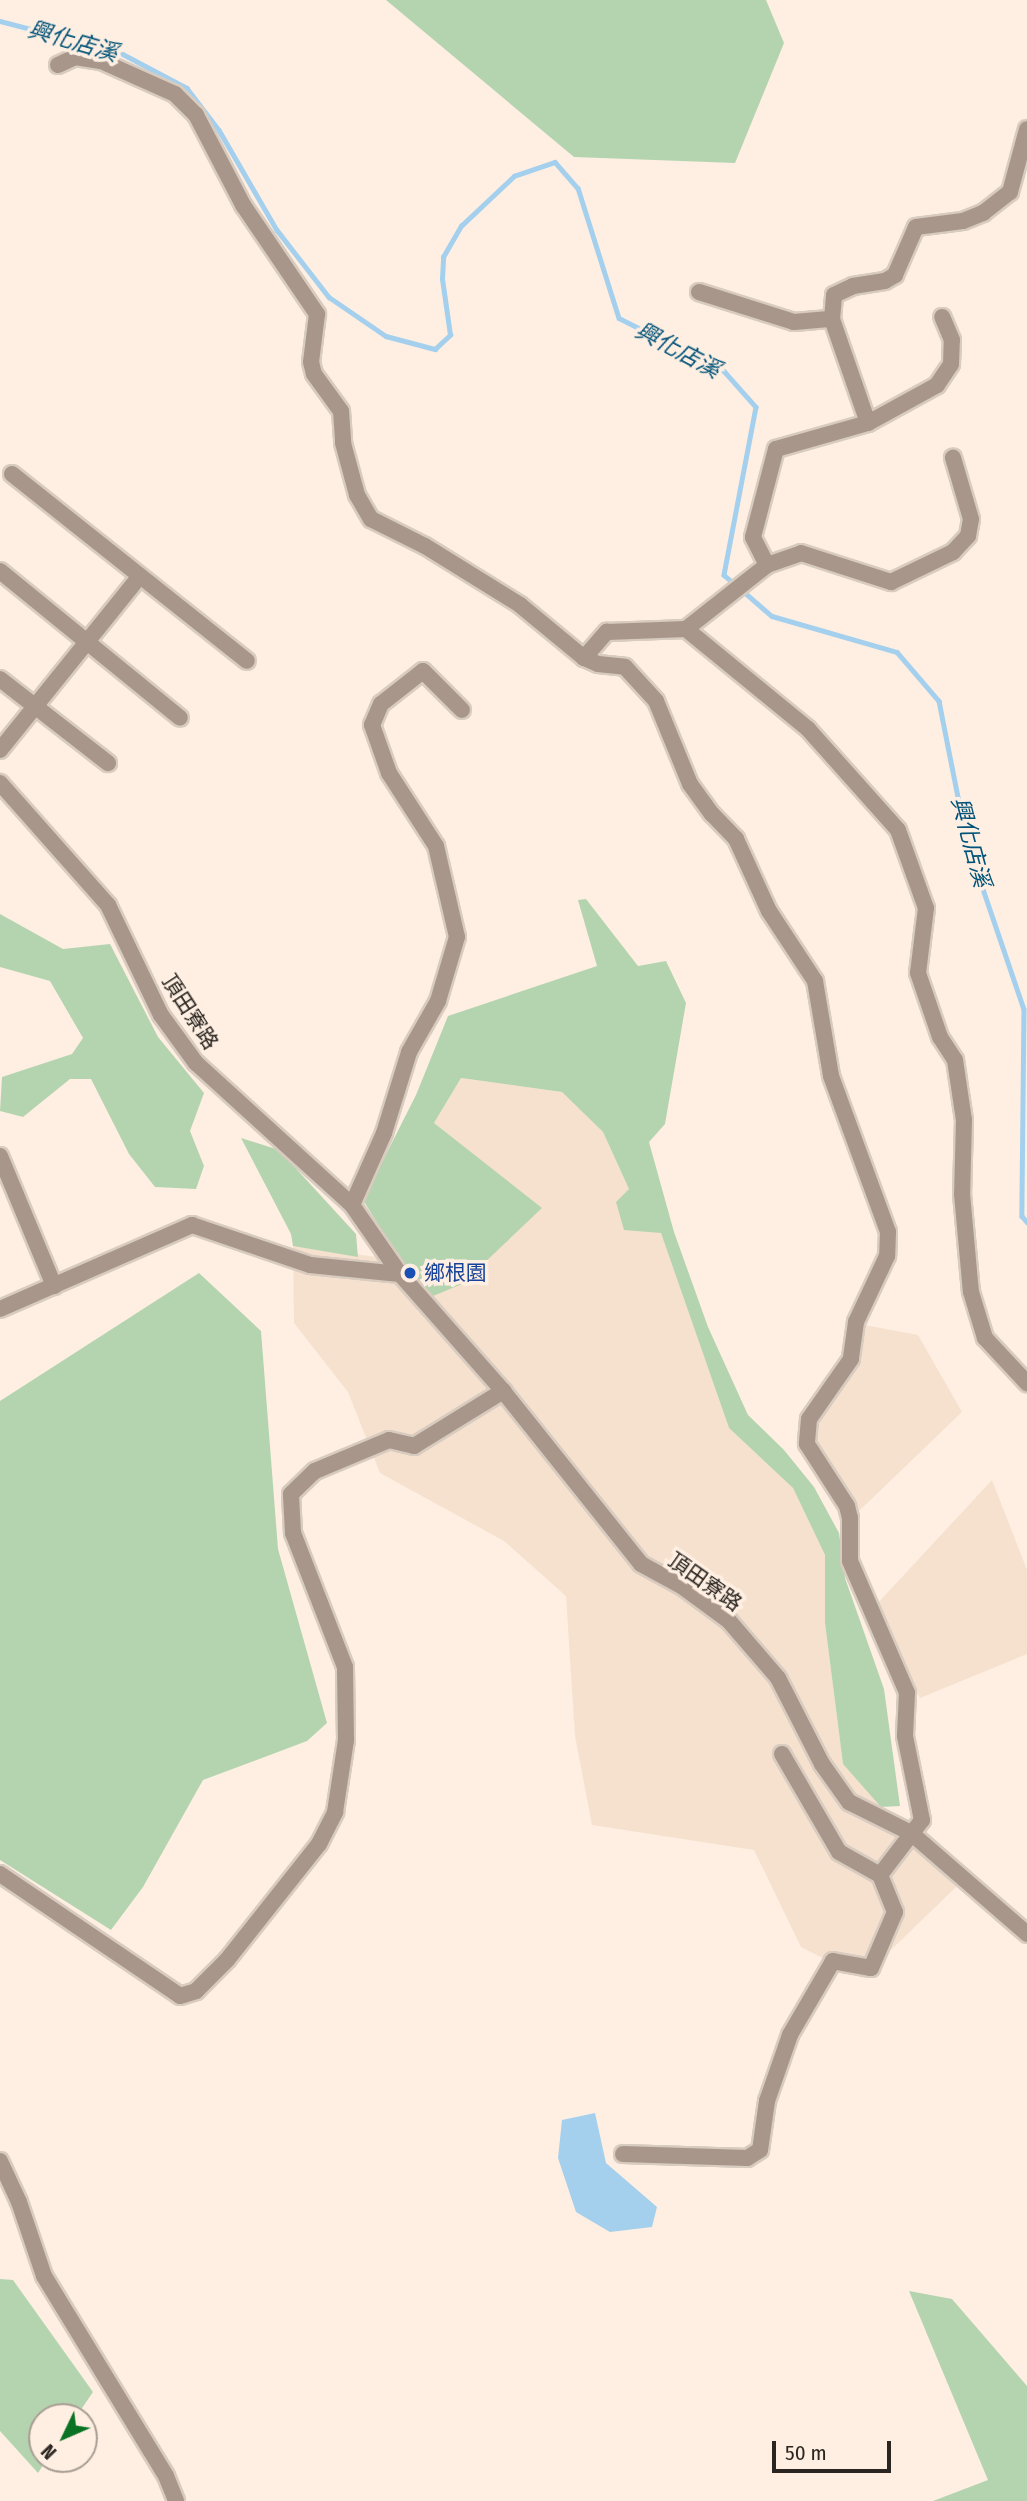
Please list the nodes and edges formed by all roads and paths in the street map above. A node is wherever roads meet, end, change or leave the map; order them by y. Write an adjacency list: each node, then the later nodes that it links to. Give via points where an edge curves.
1 (58, 65): 14 (street, via 75,57 101,61 175,94 196,115 243,205 317,314 311,362 314,374 341,411 343,443 357,495 372,519 520,605)
2 (1027, 129): 5 (street, via 1010,192 984,213 963,221 916,227 895,275 834,295)
3 (699, 292): 5 (street, via 794,322)
4 (942, 317): 6 (street, via 952,340 951,364 937,385)
5 (832, 319): 6 (street)
6 (867, 423): 9 (street, via 776,449 753,537)
7 (953, 458): 9 (street, via 971,519 968,536 953,552 891,582 801,553)
8 (12, 474): 11 (street)
9 (767, 565): 12 (street)
10 (0, 571): 13 (street)
11 (140, 576): 13 (street); 15 (street)
12 (686, 629): 14 (street, via 607,632); 28 (street, via 808,729 898,830 926,908 918,973 940,1037 955,1059 964,1120 962,1194 971,1292 985,1338)
13 (87, 642): 17 (street); 19 (street)
14 (584, 658): 31 (street, via 625,667 656,701 691,784 736,839 769,911 815,981 831,1076 888,1233 887,1256 856,1322 851,1359 809,1419 807,1444 847,1506 850,1561 907,1693 905,1736 922,1820)
15 (247, 661)
16 (0, 679): 17 (street)
17 (35, 706): 20 (street); 21 (street)
18 (462, 710): 24 (street, via 423,671 381,704 372,726 389,773 436,846 457,937 438,1001 409,1052 384,1133)
19 (180, 718)
20 (0, 750)
21 (108, 763)
22 (0, 783): 24 (street, 頂田寮路, via 108,905 161,1015 196,1063)
23 (0, 1158): 26 (street)
24 (352, 1205): 25 (street, 頂田寮路)
25 (400, 1274): 26 (street, via 310,1265 192,1225); 29 (street, 頂田寮路)
26 (54, 1286): 27 (street)
27 (0, 1309)
28 (1027, 1383)
29 (502, 1391): 31 (street, 頂田寮路, via 641,1564 683,1587 729,1621 778,1678 822,1764 849,1802); 32 (street, via 414,1446 389,1440 315,1471 291,1494 293,1533 345,1667 346,1740 335,1812 319,1844 227,1960 196,1991 180,1996)
30 (782, 1754): 33 (street, via 839,1852)
31 (911, 1833): 33 (street); 34 (street, 頂田寮路)
32 (0, 1874)
33 (880, 1875): 35 (street, via 895,1912 871,1968 833,1961 785,2048 767,2101 760,2150 747,2158)
34 (1027, 1934)
35 (623, 2154)
36 (0, 2161): 37 (street, via 44,2276 166,2476)
37 (176, 2501)

